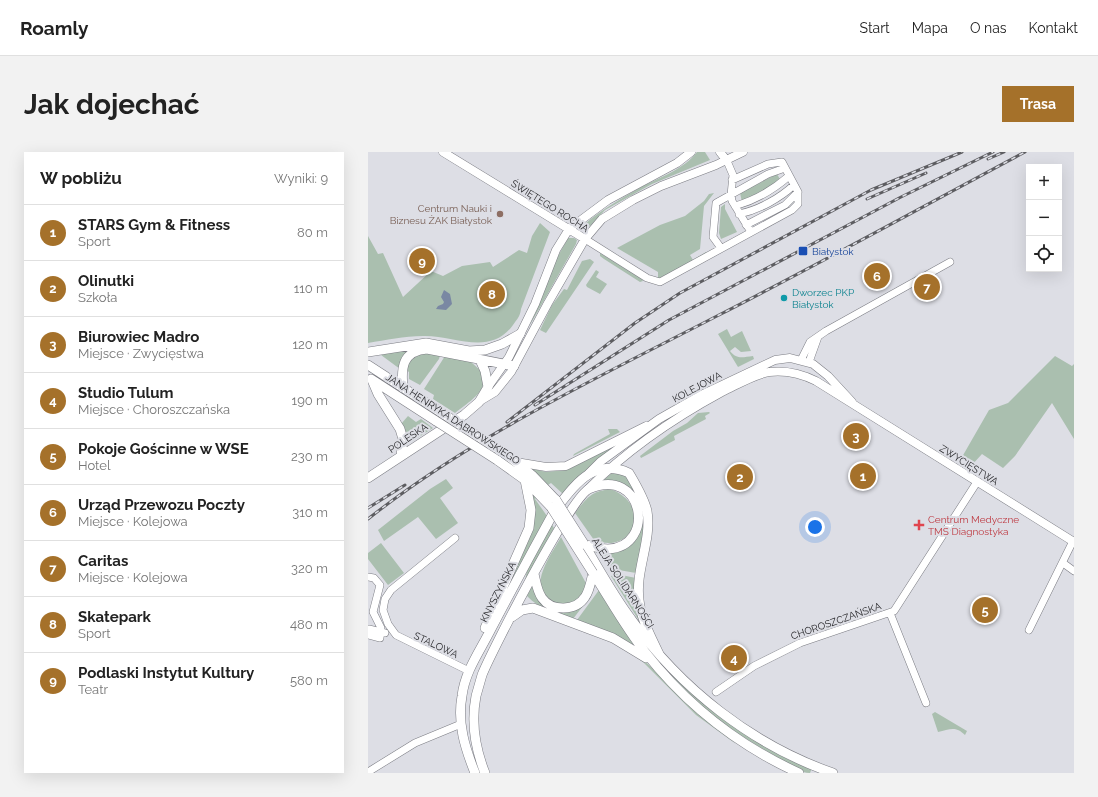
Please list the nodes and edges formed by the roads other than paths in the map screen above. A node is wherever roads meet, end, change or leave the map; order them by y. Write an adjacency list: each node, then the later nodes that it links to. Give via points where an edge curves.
1 (691, 152): 15 (street, via 677,163 608,200)
2 (720, 152): 5 (street)
3 (743, 152): 5 (street, POLESKA)
4 (448, 153): 15 (street, ŚWIĘTEGO ROCHA)
5 (727, 161): 8 (street, via 733,175); 17 (street, POLESKA, via 662,186 626,204 602,219)
6 (785, 168): 7 (street); 8 (street, via 782,162 773,162); 11 (street, via 768,174)
7 (789, 176): 9 (street); 12 (street, via 770,191)
8 (732, 180): 11 (street)
9 (794, 185): 10 (street); 13 (street, via 784,194 756,209)
10 (798, 192): 14 (street, via 785,205); 16 (street, via 796,208)
11 (731, 195): 12 (street); 18 (street, via 716,203 714,237)
12 (735, 206): 13 (street)
13 (739, 214): 14 (street)
14 (746, 224): 16 (street)
15 (569, 229): 17 (street, ŚWIĘTEGO ROCHA); 20 (street, POLESKA, via 556,250)
16 (751, 232): 18 (street)
17 (586, 239): 18 (street, ŚWIĘTEGO ROCHA, via 654,282 663,281); 27 (street, POLESKA)
18 (721, 248)
19 (950, 262): 24 (street, via 818,337)
20 (520, 334): 21 (main road, via 485,350 469,351 426,343); 25 (street, POLESKA)
21 (368, 352)
22 (480, 360): 25 (main road); 33 (main road); 34 (main road, via 420,349 412,353 403,365)
23 (775, 360): 24 (street, KOLEJOWA, via 783,358); 28 (street); 37 (street, KOLEJOWA, via 702,394)
24 (805, 361): 29 (street); 30 (street, ZWYCIĘSTWA)
25 (504, 364): 27 (main road); 33 (street, POLESKA)
26 (368, 365): 34 (main road, JANA HENRYKA DĄBROWSKIEGO)
27 (514, 366): 35 (street, POLESKA, via 495,392)
28 (777, 372): 29 (street, KOLEJOWA); 38 (street, KOLEJOWA, via 750,378 692,408)
29 (800, 375): 32 (street, ZWYCIĘSTWA)
30 (828, 376): 32 (street); 36 (street, ZWYCIĘSTWA)
31 (370, 378): 40 (main road, via 400,429 403,438); 46 (main road, JANA HENRYKA DĄBROWSKIEGO, bridge)
32 (820, 384): 36 (street, ZWYCIĘSTWA)
33 (488, 387): 35 (main road, POLESKA)
34 (405, 389): 39 (main road, JANA HENRYKA DĄBROWSKIEGO, bridge)
35 (479, 402): 40 (main road, POLESKA, via 464,415)
36 (854, 404): 47 (street, ZWYCIĘSTWA)
37 (659, 419): 41 (street, via 566,466 546,467); 43 (street, KOLEJOWA)
38 (631, 453): 42 (street, KOLEJOWA); 44 (street, via 627,464)
39 (507, 455): 41 (main road, ALEJA SOLIDARNOŚCI)
40 (401, 456): 45 (main road, POLESKA)
41 (516, 462): 49 (main road, ALEJA SOLIDARNOŚCI)
42 (612, 467): 43 (main road, via 599,468); 44 (main road); 48 (street, KOLEJOWA)
43 (588, 473): 58 (main road, KNYSZYŃSKA, via 568,492 555,510)
44 (629, 473): 69 (main road, via 647,513 647,531 639,575 639,600 642,614)
45 (368, 478)
46 (525, 480): 49 (main road, ALEJA SOLIDARNOŚCI); 68 (main road, via 531,510 529,528 485,629)
47 (977, 482): 51 (street, ZWYCIĘSTWA); 63 (street, CHOROSZCZAŃSKA, via 898,607)
48 (587, 490): 52 (main road, via 602,485 621,487 635,501 638,509 638,526 628,541 616,548 607,549); 56 (main road, via 564,521)
49 (554, 504): 52 (main road, ALEJA SOLIDARNOŚCI, bridge); 55 (main road, ALEJA SOLIDARNOŚCI, bridge)
50 (455, 538): 71 (street, STALOWA, via 386,596 383,604 384,617 396,635)
51 (1074, 542): 53 (street)
52 (584, 544): 65 (main road, ALEJA SOLIDARNOŚCI)
53 (1062, 563): 54 (street); 66 (street)
54 (1074, 571)
55 (593, 573): 56 (main road, via 585,597 580,603 566,608 550,605 541,597); 65 (main road, ALEJA SOLIDARNOŚCI)
56 (534, 574): 61 (main road)
57 (368, 577): 60 (street, via 374,578)
58 (517, 578): 61 (main road); 68 (main road, KNYSZYŃSKA)
59 (368, 581): 60 (street)
60 (380, 585): 67 (street, via 373,612 383,633 380,638)
61 (524, 593): 62 (main road); 64 (main road)
62 (533, 608): 64 (main road, via 522,610); 70 (main road, via 613,638 640,653)
63 (890, 613): 72 (street, CHOROSZCZAŃSKA, via 800,643 745,672); 73 (street)
64 (510, 618): 76 (main road, via 482,676 476,696 473,727)
65 (634, 630): 69 (main road, ALEJA SOLIDARNOŚCI); 70 (main road, ALEJA SOLIDARNOŚCI)
66 (1029, 630)
67 (368, 632)
68 (480, 647): 71 (main road, KNYSZYŃSKA)
69 (659, 654): 78 (main road, ALEJA SOLIDARNOŚCI, via 691,687 750,732 776,748)
70 (659, 669): 77 (main road, ALEJA SOLIDARNOŚCI, via 688,700 713,721 751,748)
71 (469, 671): 74 (main road, KNYSZYŃSKA, via 462,695)
72 (716, 692)
73 (926, 703)
74 (461, 724): 75 (street, via 415,743); 76 (main road, KNYSZYŃSKA, via 463,736)
75 (369, 768)
76 (479, 770)
77 (800, 773)
78 (833, 773)

